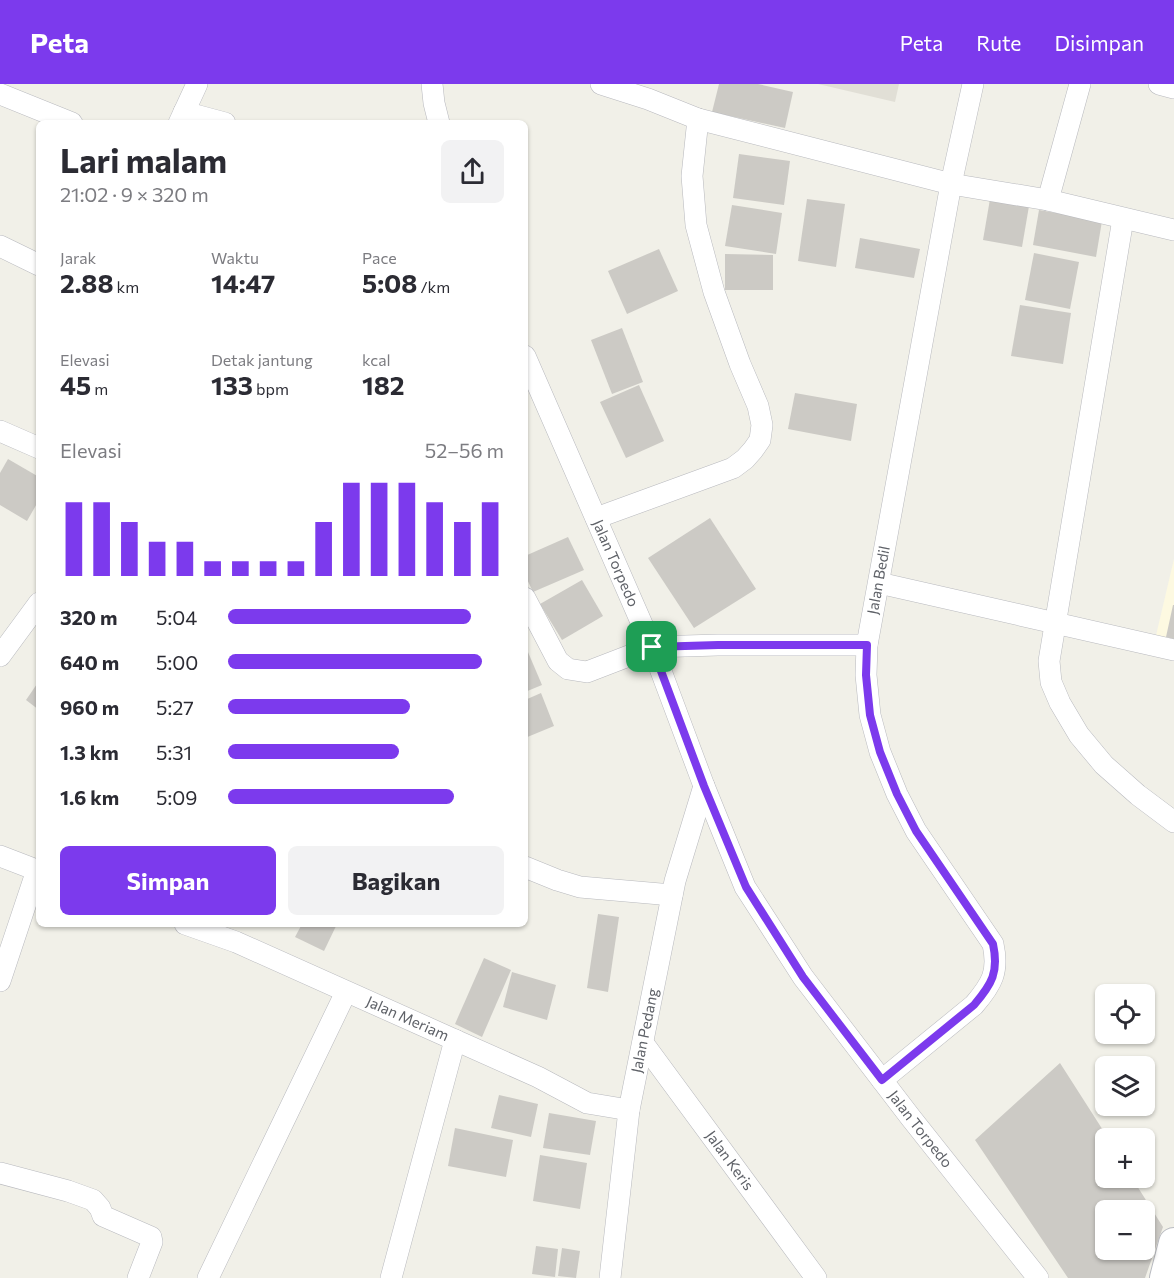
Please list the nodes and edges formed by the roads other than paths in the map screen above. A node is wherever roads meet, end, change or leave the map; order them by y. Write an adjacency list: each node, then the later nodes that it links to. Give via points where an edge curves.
1 (197, 84): 9 (street)
2 (432, 84): 13 (street)
3 (601, 84): 10 (street)
4 (973, 84): 14 (street, Jalan Bedil)
5 (1080, 84): 15 (street)
6 (1159, 84): 7 (street)
7 (1174, 88)
8 (0, 94): 11 (street)
9 (182, 117): 12 (street)
10 (698, 119): 14 (street); 23 (street, via 692,176 696,225 714,292 758,406 760,440 734,468)
11 (65, 120)
12 (204, 120)
13 (438, 120)
14 (951, 184): 15 (street); 24 (street, Jalan Bedil)
15 (1048, 200): 16 (street)
16 (1123, 219): 17 (street); 27 (street)
17 (1174, 230)
18 (0, 246): 19 (street)
19 (36, 264)
20 (528, 363): 23 (street, Jalan Torpedo)
21 (0, 431): 22 (street)
22 (36, 447)
23 (596, 518): 29 (street, Jalan Torpedo)
24 (879, 583): 27 (street); 28 (street, Jalan Bedil)
25 (528, 604): 29 (street, via 558,661 568,669 587,672)
26 (36, 607): 31 (street)
27 (1056, 623): 30 (street); 33 (street, via 1050,671 1060,703 1079,735 1104,765)
28 (867, 645): 29 (street); 44 (street, Jalan Bedil, via 870,715 897,794 916,831 993,944 996,956 992,981 974,1005)
29 (652, 647): 32 (street, Jalan Torpedo)
30 (1174, 650)
31 (0, 656)
32 (704, 786): 38 (street, Jalan Pedang); 44 (street, Jalan Torpedo, via 746,887 803,977)
33 (1174, 822)
34 (0, 856): 36 (street)
35 (528, 868): 38 (street, via 580,887)
36 (36, 869)
37 (36, 876): 40 (street)
38 (672, 895): 43 (street, Jalan Pedang)
39 (194, 927): 41 (street, Jalan Meriam)
40 (0, 981)
41 (346, 992): 42 (street, Jalan Meriam); 50 (street)
42 (455, 1040): 45 (street, Jalan Meriam, via 587,1103); 51 (street)
43 (643, 1043): 45 (street, Jalan Pedang); 52 (street, Jalan Keris)
44 (882, 1080): 53 (street, Jalan Torpedo)
45 (629, 1110): 48 (street, Jalan Pedang)
46 (0, 1173): 49 (street, via 93,1200 106,1218 151,1237)
47 (1174, 1244): 54 (street)
48 (614, 1273)
49 (138, 1278)
50 (208, 1278)
51 (391, 1278)
52 (816, 1278)
53 (1038, 1278)
54 (1165, 1278)

